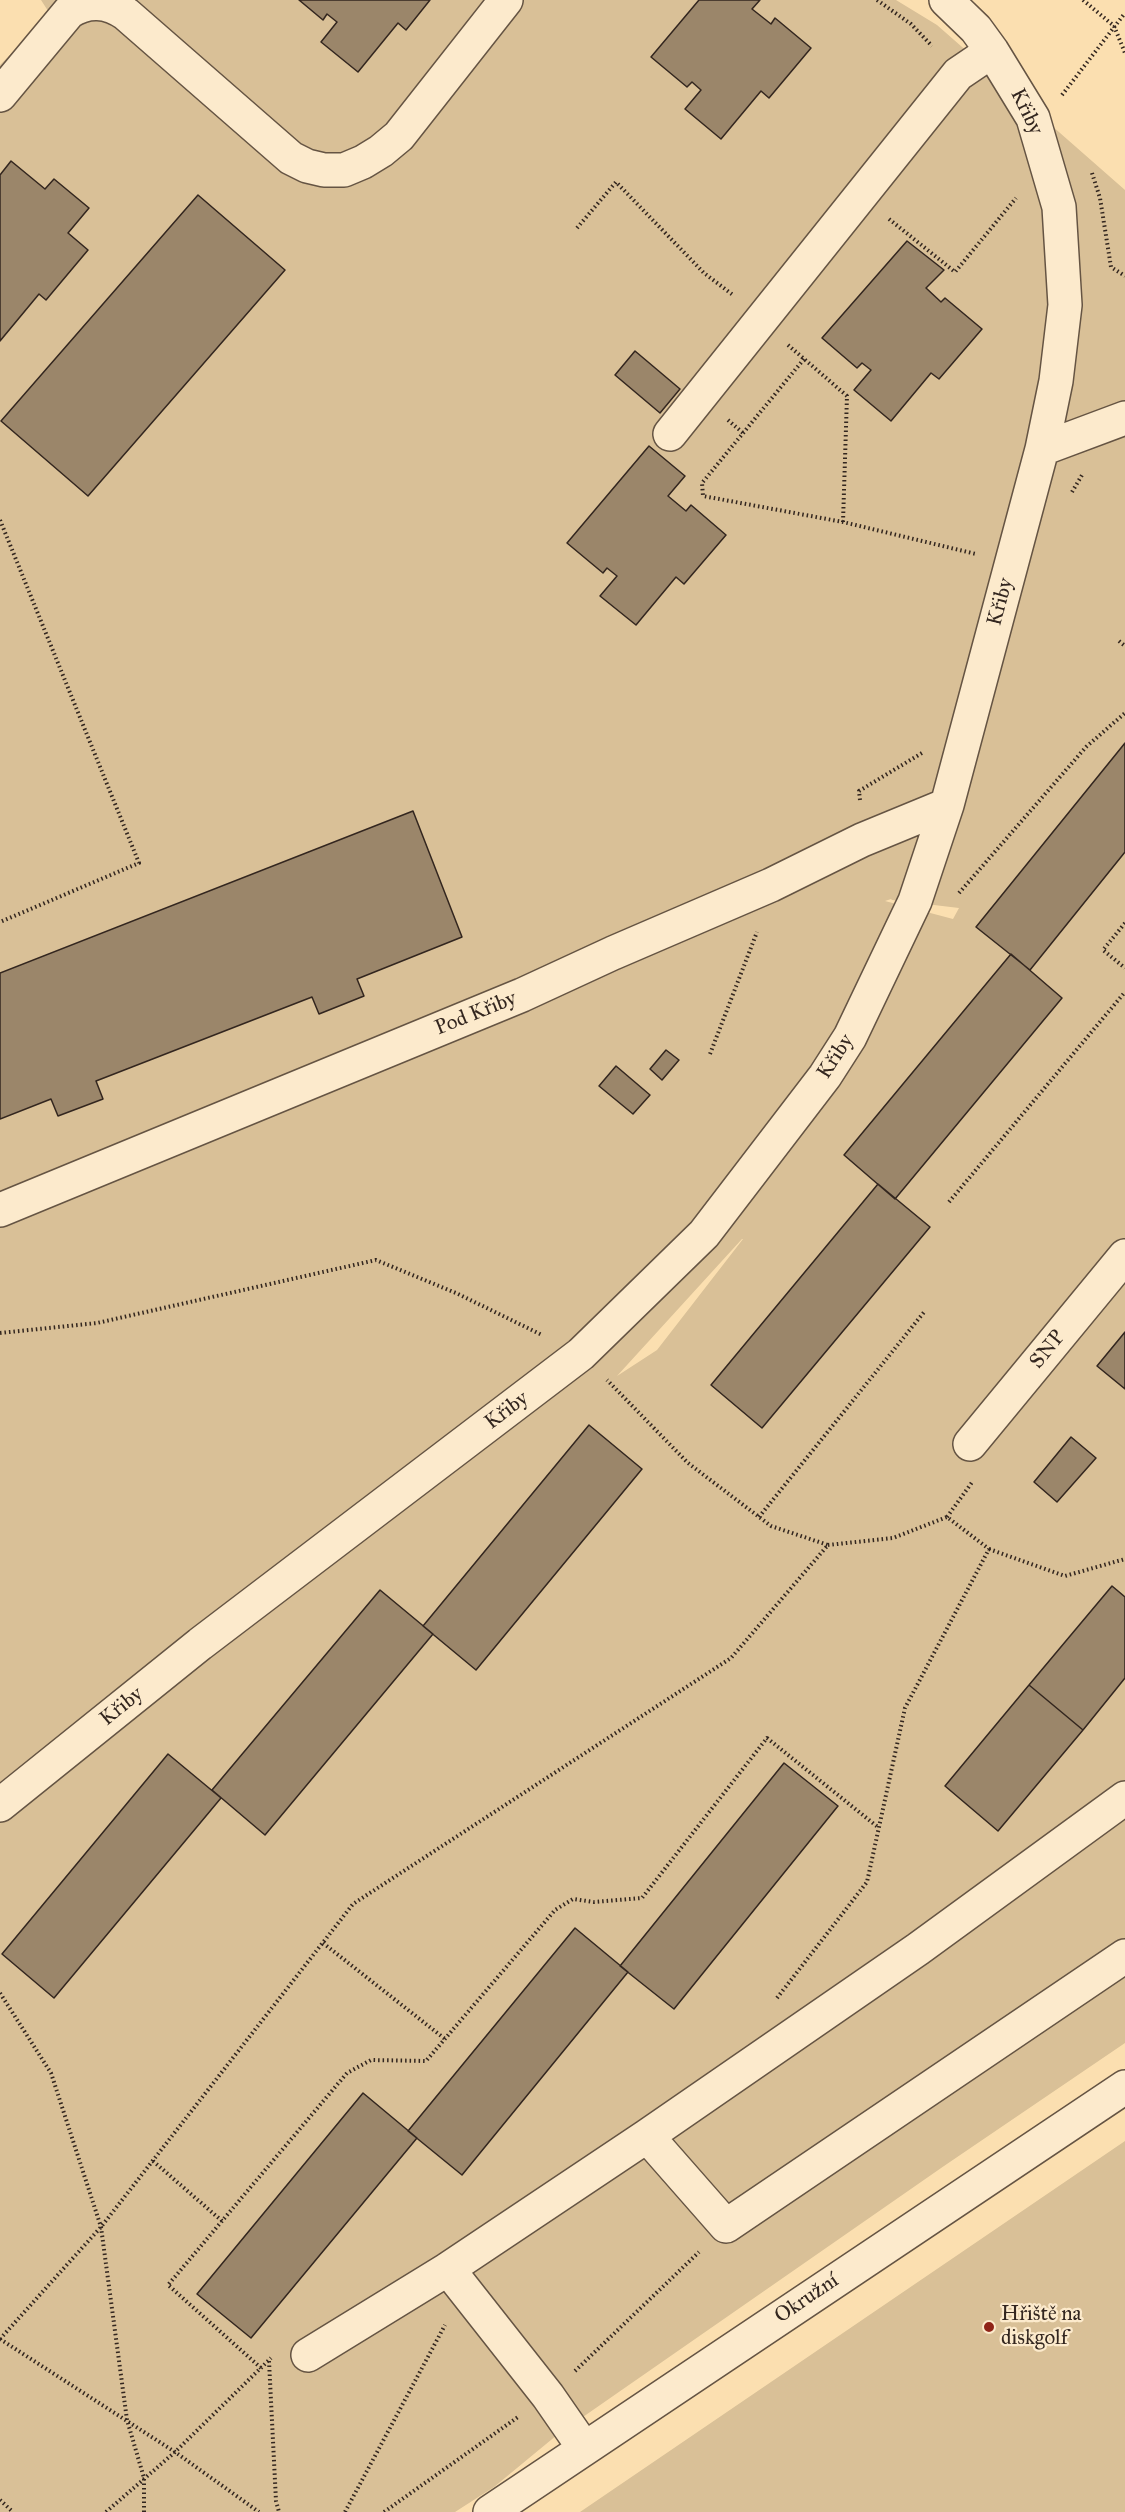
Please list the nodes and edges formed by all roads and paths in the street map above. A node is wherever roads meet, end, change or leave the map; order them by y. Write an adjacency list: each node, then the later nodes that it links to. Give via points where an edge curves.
1 (506, 0): 10 (street, via 399,136 363,162 344,170 308,166 291,158 111,4 80,4 69,12)
2 (877, 0): 9 (path, via 911,24)
3 (946, 0): 7 (street, Křiby)
4 (1083, 0): 6 (path)
5 (1125, 13): 6 (path)
6 (1114, 26): 8 (path); 11 (path, via 1049,110)
7 (992, 51): 9 (street); 11 (street, Křiby)
8 (1125, 53)
9 (958, 74): 15 (street)
10 (0, 95)
11 (1033, 118): 19 (street, Křiby, via 1059,207 1065,305 1056,381)
12 (1023, 203): 13 (path, via 1020,193 955,272)
13 (883, 214)
14 (577, 228): 15 (path, via 616,182 704,273)
15 (762, 321): 16 (path); 18 (street)
16 (804, 359): 21 (path, via 847,396); 21 (path, via 702,483 703,496)
17 (1125, 418): 19 (street)
18 (670, 434)
19 (1042, 449): 27 (street, Křiby)
20 (0, 520): 31 (path, via 139,863)
21 (843, 522): 22 (path)
22 (982, 555)
23 (1119, 641): 24 (path)
24 (1125, 646)
25 (1125, 713): 30 (path, via 1086,747)
26 (925, 751): 28 (path, via 859,791)
27 (947, 806): 28 (street, Pod Křiby); 41 (street, Křiby, via 915,900 850,1036 825,1076 704,1234)
28 (862, 840): 29 (street, Pod Křiby)
29 (771, 885): 35 (path, via 755,940); 37 (street, Pod Křiby, via 522,995)
30 (954, 899)
31 (0, 922)
32 (1125, 923): 33 (path, via 1103,950)
33 (1125, 968)
34 (1125, 992): 36 (path)
35 (710, 1054)
36 (949, 1202)
37 (0, 1210)
38 (1125, 1256): 42 (street, SNP)
39 (925, 1311): 43 (path)
40 (0, 1333): 41 (path, via 97,1323 376,1260 456,1293)
41 (582, 1354): 43 (path, via 688,1463); 48 (street, Křiby, via 200,1644)
42 (970, 1444)
43 (759, 1517): 44 (path, via 771,1526)
44 (828, 1545): 45 (path, via 893,1539 947,1517); 50 (path, via 731,1658 353,1904)
45 (989, 1549): 46 (path, via 1065,1576); 49 (path, via 905,1708)
46 (1125, 1559)
47 (1125, 1797): 54 (street)
48 (0, 1805)
49 (879, 1828): 53 (path, via 767,1738 642,1898 594,1902 573,1899 555,1910); 54 (path, via 867,1882 766,2012)
50 (323, 1943): 53 (path); 57 (path)
51 (1125, 1956): 59 (street)
52 (0, 1993): 60 (path, via 51,2073)
53 (445, 2038): 58 (path, via 426,2061 371,2060 347,2073)
54 (782, 2043): 56 (street)
55 (1125, 2087): 68 (street, Okružní)
56 (647, 2136): 59 (street); 61 (street)
57 (153, 2161): 58 (path); 60 (path)
58 (222, 2221): 65 (path, via 168,2285)
59 (726, 2226): 66 (path)
60 (101, 2227): 62 (path); 67 (path)
61 (456, 2279): 63 (street); 66 (street); 77 (path)
62 (0, 2339): 67 (path)
63 (308, 2355): 64 (path, via 296,2339)
64 (269, 2361): 65 (path); 76 (path)
65 (261, 2368): 69 (path)
66 (548, 2396): 68 (street); 78 (path)
67 (127, 2421): 69 (path); 70 (path)
68 (584, 2448): 79 (street, Okružní)
69 (175, 2451): 70 (path); 75 (path)
70 (144, 2478): 73 (path); 74 (path)
71 (0, 2500): 72 (path)
72 (13, 2512)
73 (106, 2512)
74 (144, 2512)
75 (259, 2512)
76 (279, 2512)
77 (345, 2512)
78 (384, 2512)
79 (490, 2512)

